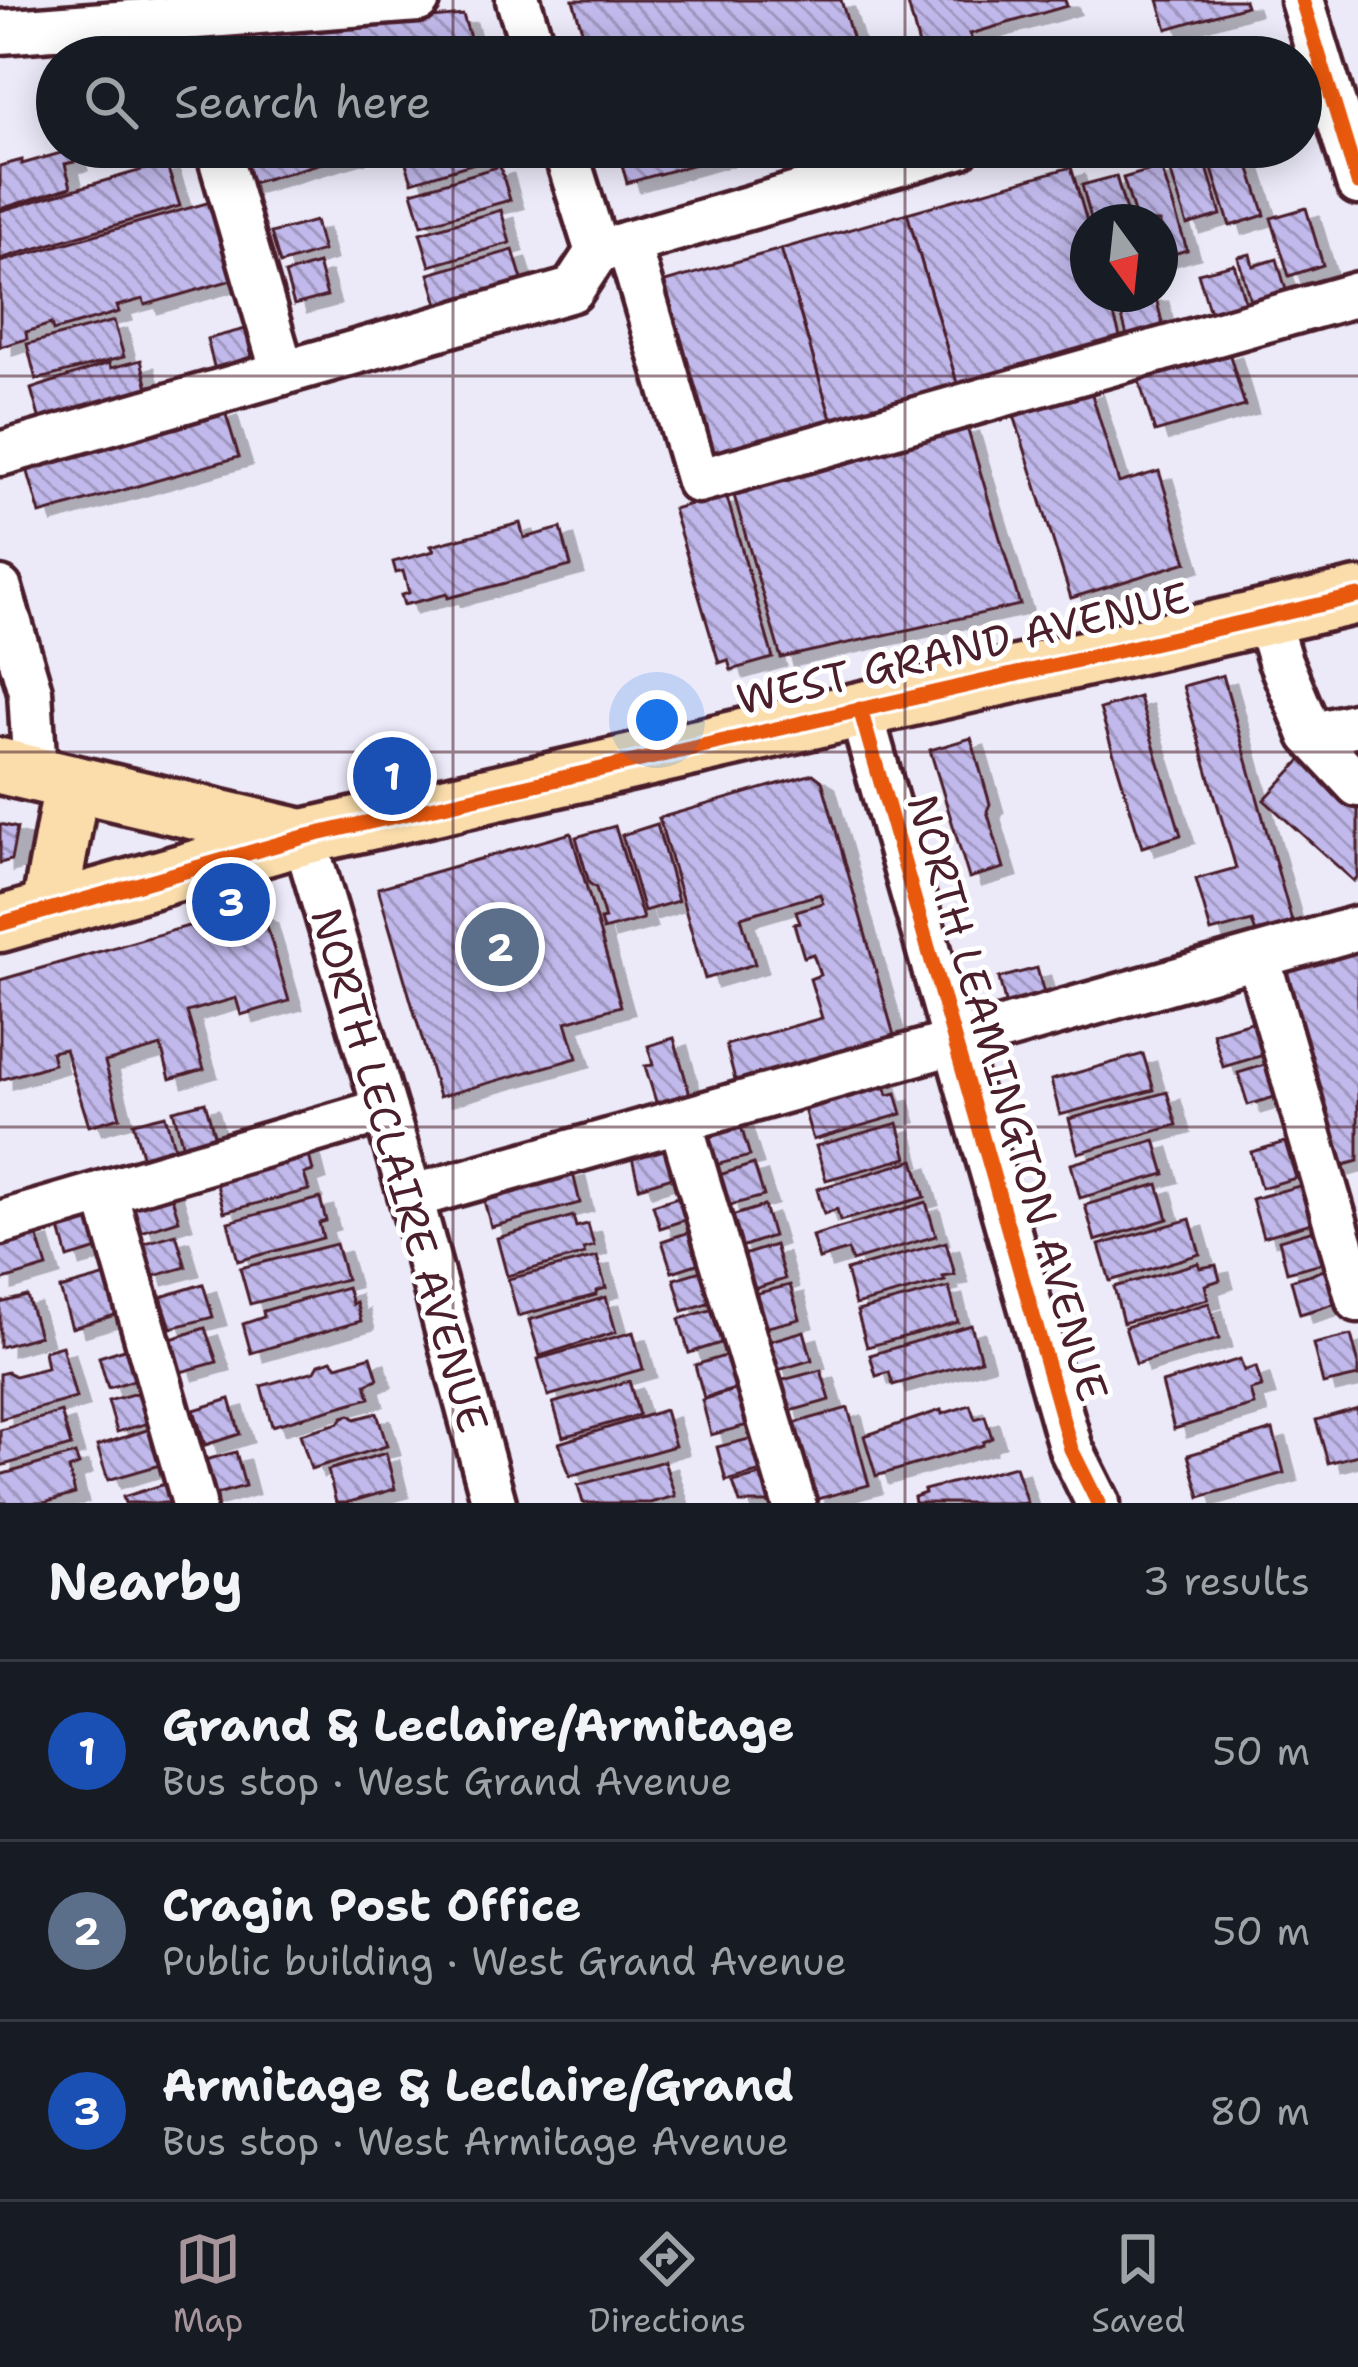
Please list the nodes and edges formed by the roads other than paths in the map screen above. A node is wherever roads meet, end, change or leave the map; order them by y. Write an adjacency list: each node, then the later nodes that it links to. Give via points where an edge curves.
1 (418, 0): 6 (street)
2 (518, 0): 7 (street)
3 (1302, 0): 8 (street)
4 (0, 32): 5 (street)
5 (123, 36)
6 (196, 36)
7 (529, 36)
8 (1313, 36)
9 (1322, 66): 13 (street)
10 (223, 168): 16 (street)
11 (574, 168): 14 (street)
12 (886, 168): 14 (street)
13 (1358, 184)
14 (612, 248): 15 (street, via 698,482); 16 (street, via 572,290)
15 (1358, 294)
16 (284, 373): 17 (street)
17 (0, 454)
18 (0, 589): 24 (street, via 30,691)
19 (1358, 596): 20 (main road, WEST GRAND AVENUE)
20 (1266, 615): 21 (main road, WEST GRAND AVENUE); 23 (street)
21 (860, 709): 26 (main road, WEST GRAND AVENUE); 30 (street, NORTH LEAMINGTON AVENUE)
22 (1358, 724): 23 (street)
23 (1311, 735): 25 (street)
24 (36, 774): 26 (main road, WEST GRAND AVENUE); 27 (main road)
25 (1358, 785)
26 (304, 838): 27 (main road); 31 (street, NORTH LECLAIRE AVENUE)
27 (25, 917)
28 (1358, 928): 29 (street)
29 (1258, 957): 30 (street); 36 (street)
30 (955, 1042): 32 (street); 40 (street, NORTH LEAMINGTON AVENUE, via 1071,1448)
31 (385, 1110): 33 (street); 34 (street, NORTH LECLAIRE AVENUE)
32 (680, 1120): 34 (street); 39 (street)
33 (105, 1192): 35 (street); 37 (street)
34 (411, 1197): 38 (street, NORTH LECLAIRE AVENUE)
35 (0, 1223)
36 (1358, 1300)
37 (194, 1503)
38 (494, 1503)
39 (794, 1503)
40 (1098, 1503)

